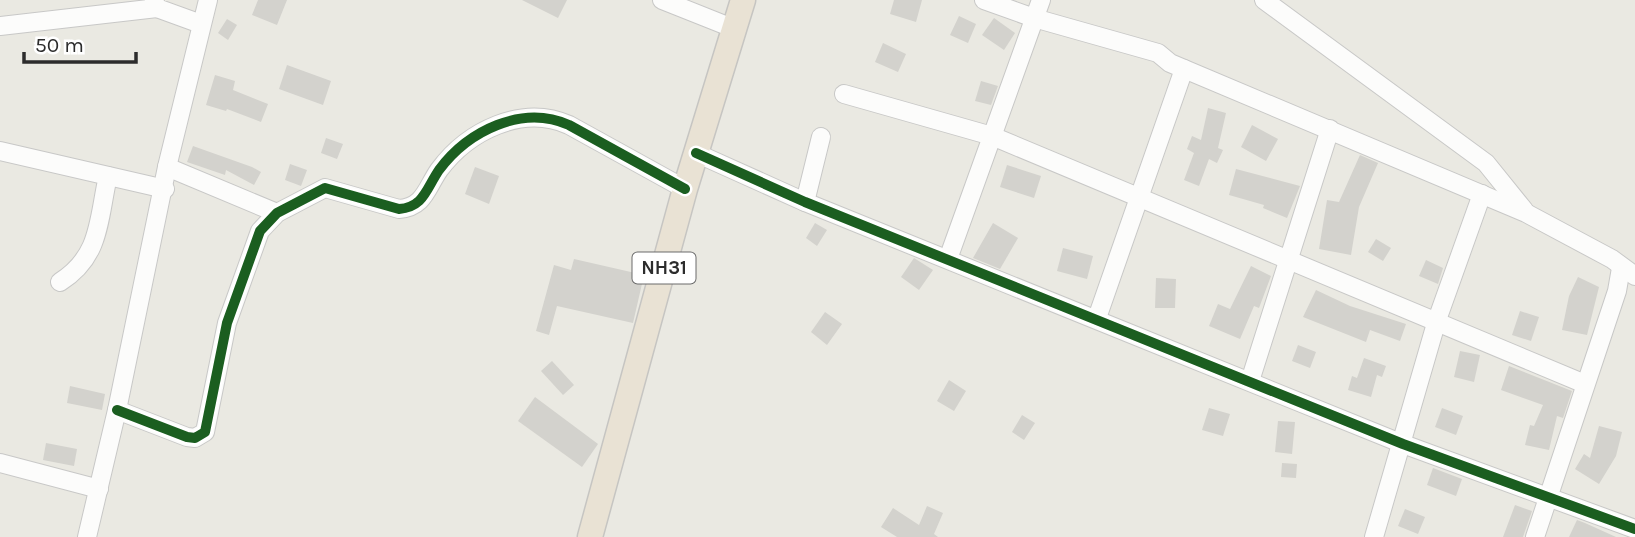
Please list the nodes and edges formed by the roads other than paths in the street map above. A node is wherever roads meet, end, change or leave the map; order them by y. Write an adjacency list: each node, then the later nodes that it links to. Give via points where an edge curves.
1 (208, 0): 9 (street)
2 (662, 0): 11 (street)
3 (743, 0): 11 (highway, NH31)
4 (984, 0): 8 (street)
5 (1041, 0): 8 (street)
6 (1264, 0): 27 (street, via 1486,163)
7 (155, 4): 9 (street); 10 (street)
8 (1034, 18): 12 (street, via 1158,54); 15 (street)
9 (201, 24): 19 (street)
10 (0, 26)
11 (735, 29): 18 (highway, NH31)
12 (1184, 69): 14 (street); 24 (street)
13 (844, 94): 15 (street)
14 (1330, 129): 23 (street); 28 (street)
15 (992, 136): 24 (street); 29 (street)
16 (821, 137): 25 (street)
17 (0, 151): 20 (street)
18 (696, 153): 22 (highway, NH31); 25 (street)
19 (167, 167): 21 (street); 26 (street)
20 (108, 176): 21 (street); 31 (street, via 91,254)
21 (164, 189): 36 (street)
22 (685, 190): 26 (street, via 569,125 554,118 531,117 484,130 441,168 419,204 409,208 326,188); 43 (highway, NH31)
23 (1482, 194): 27 (street); 33 (street)
24 (1141, 196): 28 (street); 32 (street)
25 (805, 202): 29 (street)
26 (277, 213): 36 (street, via 260,231 227,323 205,432 187,437)
27 (1526, 213): 30 (street)
28 (1288, 257): 33 (street); 34 (street)
29 (948, 259): 32 (street)
30 (1628, 272): 35 (street)
31 (60, 282)
32 (1097, 318): 34 (street)
33 (1437, 320): 35 (street); 37 (street)
34 (1250, 381): 37 (street)
35 (1585, 384): 40 (street)
36 (117, 410): 39 (street)
37 (1403, 444): 40 (street); 44 (street)
38 (0, 463): 39 (street)
39 (99, 489): 42 (street)
40 (1548, 497): 41 (street); 45 (street)
41 (1635, 529)
42 (87, 537)
43 (590, 537)
44 (1374, 537)
45 (1535, 537)

